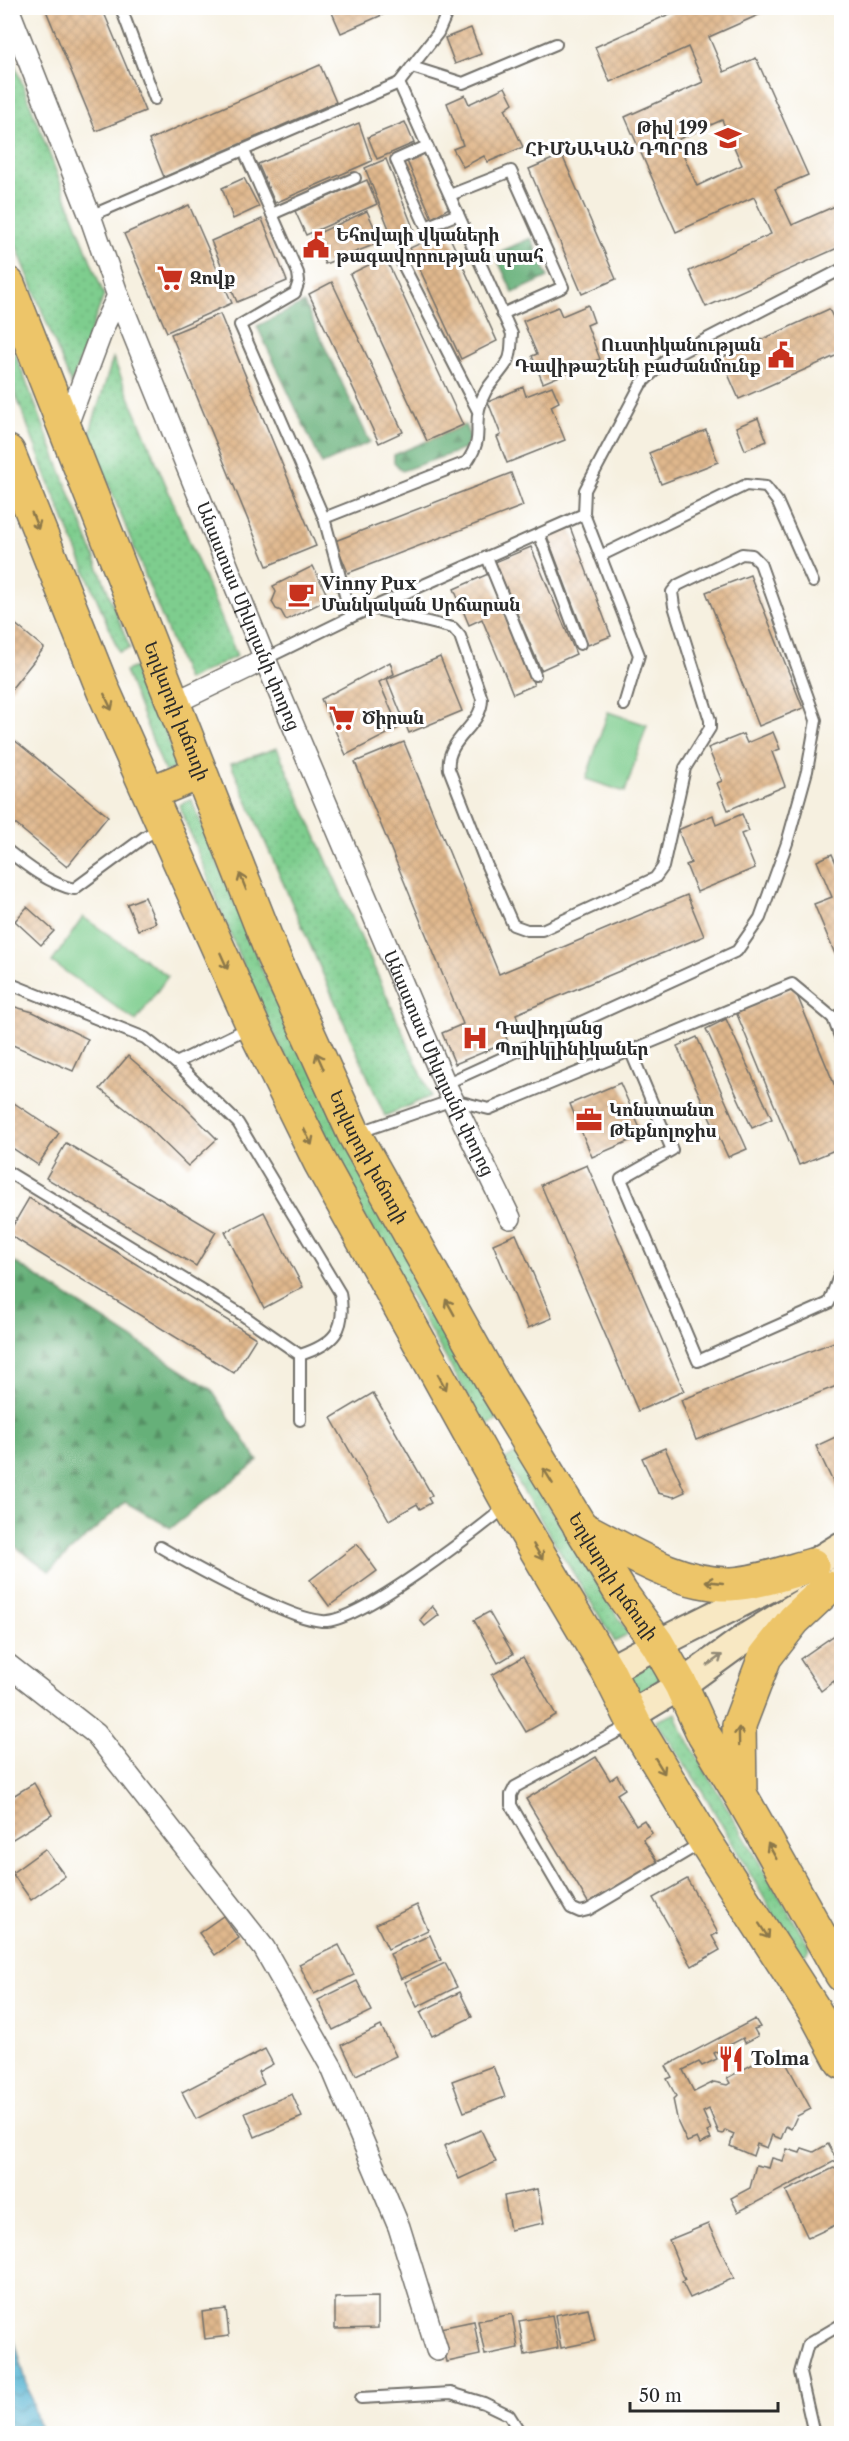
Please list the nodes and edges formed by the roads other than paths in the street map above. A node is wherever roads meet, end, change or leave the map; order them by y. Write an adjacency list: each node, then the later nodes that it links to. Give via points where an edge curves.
1 (8, 8): 14 (street, Անաստաս Միկոյանի փողոց)
2 (121, 8): 7 (lane)
3 (449, 8): 5 (lane, via 438,33)
4 (556, 44): 5 (lane, via 463,83)
5 (412, 68): 6 (lane)
6 (399, 83): 8 (lane); 9 (lane)
7 (155, 99)
8 (427, 146): 11 (lane); 13 (lane, via 396,160 426,227)
9 (244, 151): 12 (lane); 14 (lane)
10 (355, 178): 12 (lane)
11 (450, 195): 13 (lane); 19 (lane, via 511,171 563,287)
12 (272, 214): 24 (lane, via 299,281 295,293 240,325)
13 (458, 214): 19 (lane)
14 (90, 216): 18 (street, Անաստաս Միկոյանի փողոց)
15 (399, 257): 20 (lane)
16 (842, 269): 23 (lane, via 666,360 641,384 585,490)
17 (8, 284): 21 (main road, Եղվարդի խճուղի)
18 (118, 296): 21 (street); 32 (street, Անաստաս Միկոյանի փողոց)
19 (502, 314): 20 (lane, via 512,334 509,360 486,388)
20 (478, 411): 24 (lane, via 476,448 467,462)
21 (65, 430): 34 (main road, Եղվարդի խճուղի)
22 (8, 452): 37 (main road, one-way to 37, via 98,677)
23 (584, 514): 25 (lane); 26 (lane)
24 (324, 518): 30 (lane)
25 (539, 534): 27 (lane); 31 (lane)
26 (600, 556): 28 (lane, via 746,485 766,487 777,501); 35 (lane, via 639,655)
27 (487, 557): 29 (lane); 33 (lane)
28 (813, 582)
29 (371, 608): 30 (lane); 46 (lane, via 453,628 460,636 482,699 482,710 453,747 449,769 513,925 527,930 542,930 655,878 663,867 685,768 710,728 674,606 672,592 678,585 742,554 752,555 760,562 816,720 787,843 760,918 736,951)
30 (351, 617): 32 (lane)
31 (580, 644)
32 (265, 659): 34 (street); 46 (street, Անաստաս Միկոյանի փողոց)
33 (534, 675)
34 (172, 704): 36 (main road, Եղվարդի խճուղի)
35 (624, 705)
36 (199, 773): 37 (main road); 47 (main road, Եղվարդի խճուղի, one-way to 36, via 273,956)
37 (150, 793): 38 (main road)
38 (165, 827): 39 (lane, via 146,836 74,889 54,882); 42 (main road, one-way to 42)
39 (8, 851)
40 (8, 983): 45 (lane, via 146,1038)
41 (837, 1016): 43 (lane); 44 (lane, via 792,984)
42 (253, 1026): 45 (lane); 54 (main road, one-way to 54, via 320,1162)
43 (842, 1042)
44 (631, 1052): 46 (lane, via 489,1109); 50 (lane, via 672,1150 621,1179 698,1361 829,1303)
45 (176, 1063): 51 (lane, via 238,1123 340,1293 340,1326 331,1341)
46 (449, 1092): 47 (lane); 49 (street, Անաստաս Միկոյանի փողոց)
47 (354, 1134): 53 (main road, Եղվարդի խճուղի, one-way to 47)
48 (8, 1172): 51 (lane, via 238,1312)
49 (510, 1218)
50 (842, 1268)
51 (300, 1355): 52 (lane)
52 (300, 1420)
53 (523, 1433): 54 (main road); 56 (main road, Եղվարդի խճուղի, one-way to 53)
54 (482, 1454): 55 (main road)
55 (509, 1504): 58 (lane, via 442,1558 349,1615 324,1622 238,1590); 62 (main road, one-way to 62)
56 (579, 1526): 59 (main road, one-way to 56, via 731,1584 696,1580 668,1571); 60 (main road, Եղվարդի խճուղի)
57 (842, 1546): 59 (main road)
58 (160, 1547)
59 (827, 1577): 60 (main road, via 724,1612); 63 (main road, one-way to 59); 65 (main road, one-way to 59, via 739,1725 765,1657)
60 (657, 1643): 62 (main road); 63 (main road, Եղվարդի խճուղի)
61 (8, 1665): 70 (street, via 96,1734 264,1948 332,2068 399,2227)
62 (608, 1671): 64 (main road)
63 (681, 1685): 64 (main road); 65 (main road, Եղվարդի խճուղի, via 704,1735)
64 (633, 1719): 66 (main road, one-way to 66); 66 (lane, via 515,1787 511,1795 511,1804 571,1908 579,1912 588,1910)
65 (740, 1794): 67 (main road, Եղվարդի խճուղի, one-way to 65)
66 (705, 1841): 68 (main road, one-way to 68, via 814,2010)
67 (842, 1975)
68 (842, 2062)
69 (842, 2324): 73 (lane, via 808,2344 800,2373)
70 (437, 2350)
71 (361, 2398): 72 (lane, via 451,2393 509,2415)
72 (521, 2433)
73 (814, 2433)

